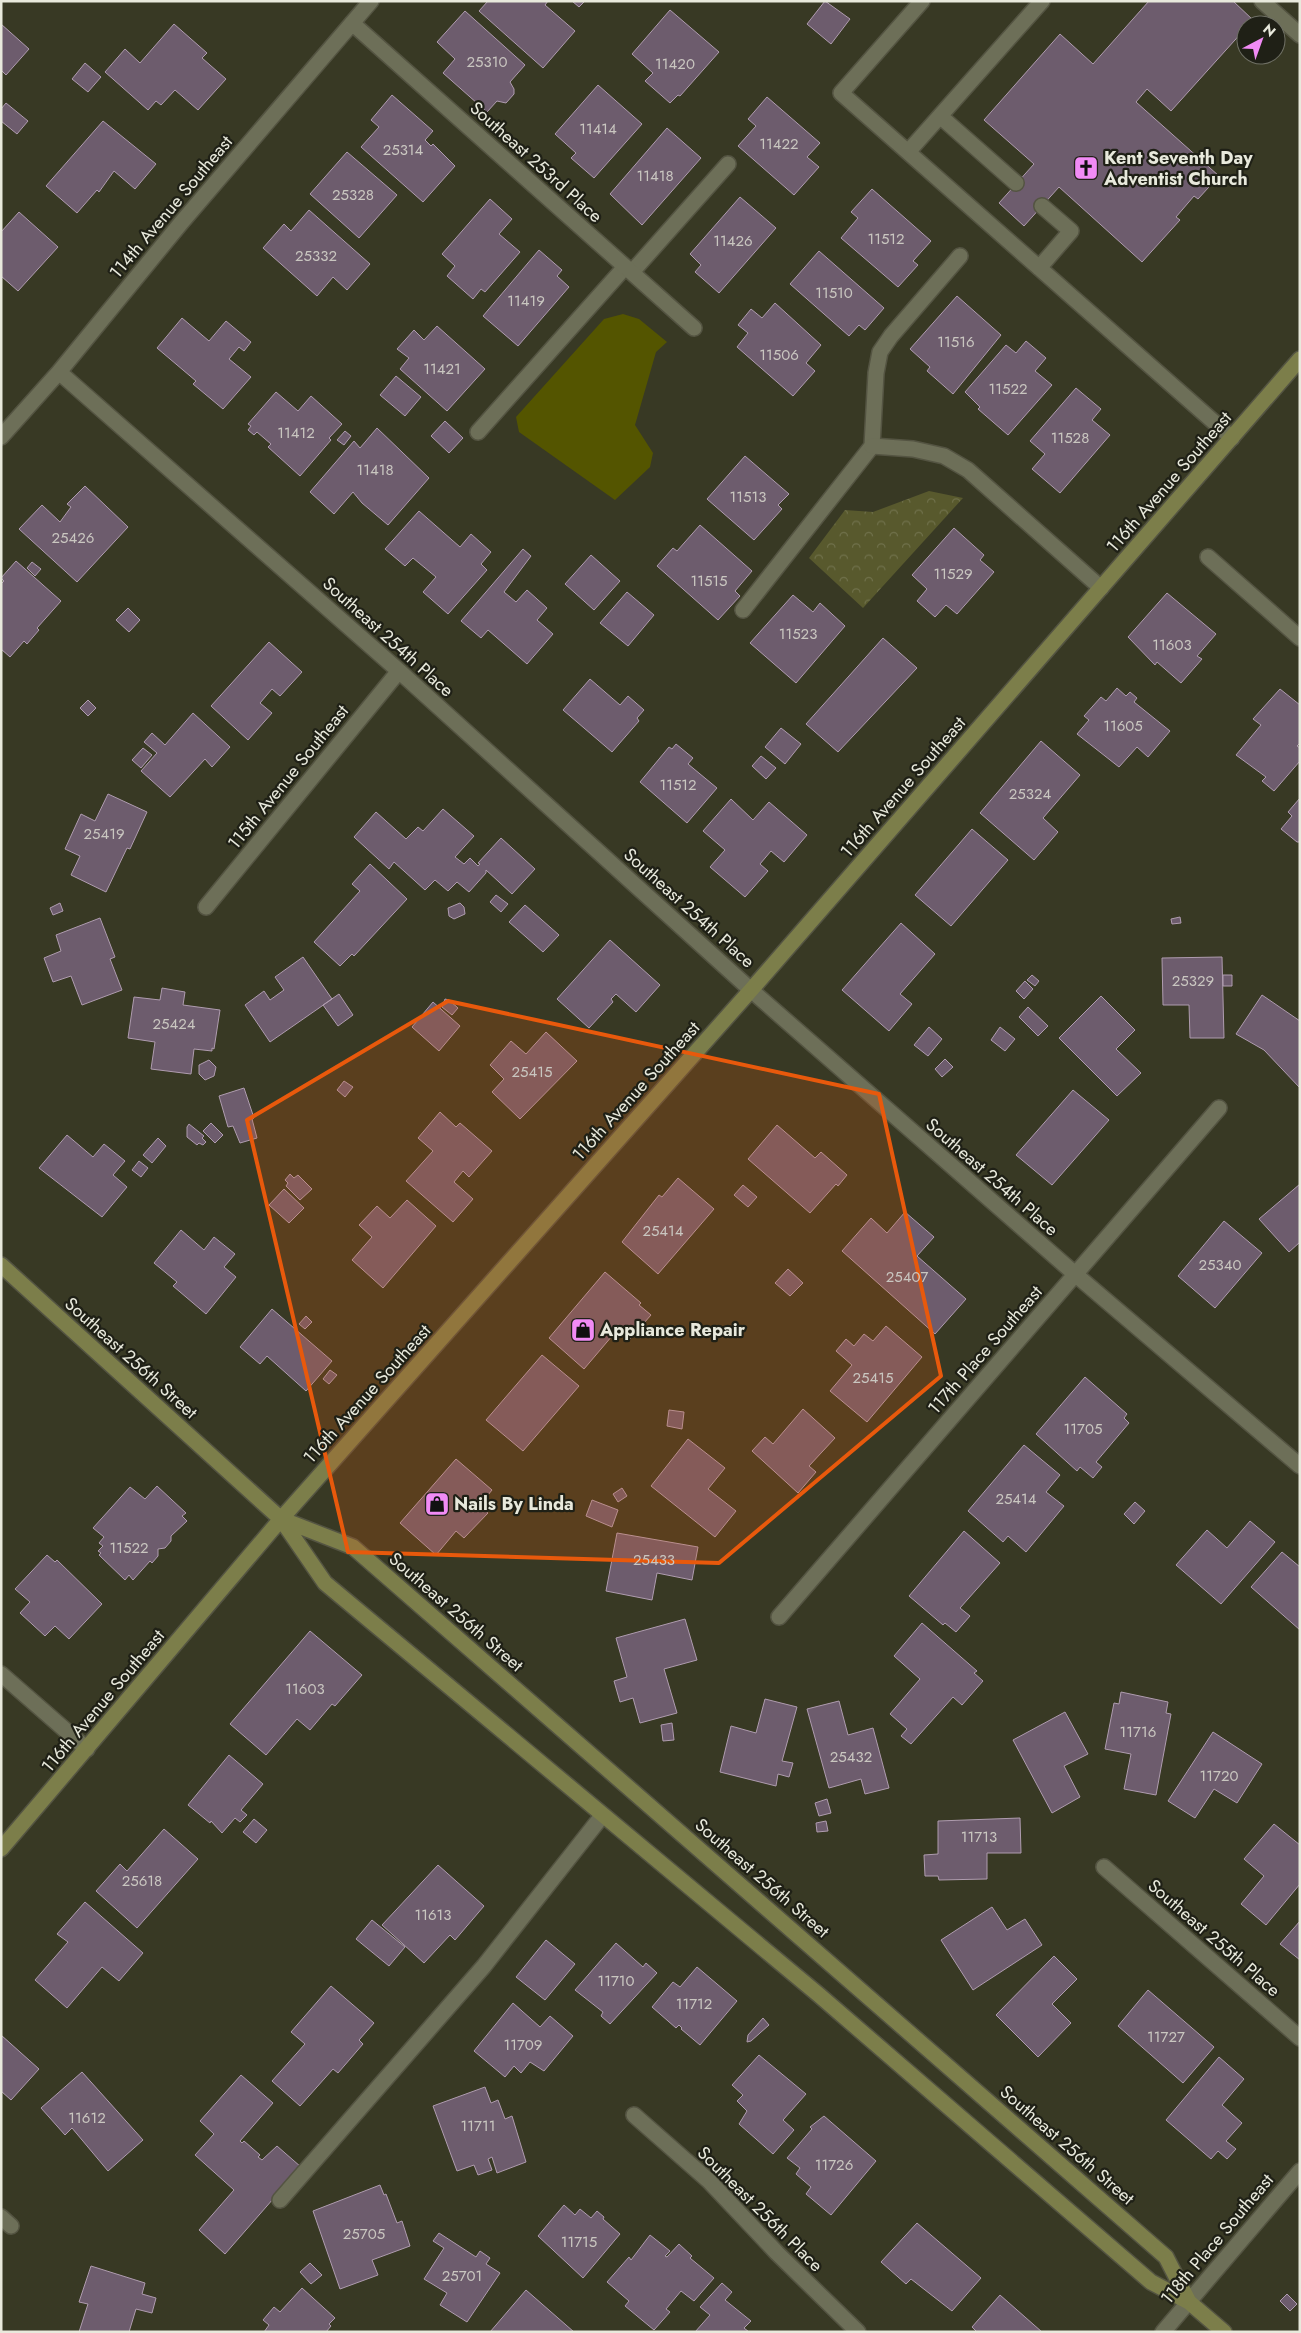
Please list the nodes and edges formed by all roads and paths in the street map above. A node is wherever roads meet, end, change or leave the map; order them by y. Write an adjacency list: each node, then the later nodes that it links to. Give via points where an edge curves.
1 (371, 1): 5 (street, 114th Avenue Southeast)
2 (922, 1): 8 (street, via 841,93)
3 (1042, 1): 7 (street)
4 (1262, 1): 6 (street)
5 (352, 23): 14 (street, Southeast 253rd Place); 17 (street, 114th Avenue Southeast, via 187,215)
6 (1300, 34)
7 (940, 116): 8 (street); 10 (street)
8 (908, 152): 13 (street)
9 (728, 164): 14 (street)
10 (1016, 183)
11 (1042, 206): 13 (street, via 1071,231)
12 (960, 256): 21 (street, via 880,352)
13 (1039, 268): 20 (street)
14 (628, 270): 15 (street, Southeast 253rd Place); 18 (street)
15 (694, 328)
16 (1300, 359): 20 (main road, 116th Avenue Southeast)
17 (59, 372): 19 (street, 114th Avenue Southeast); 26 (street, Southeast 254th Place)
18 (478, 432)
19 (1, 437)
20 (1232, 438): 23 (main road, 116th Avenue Southeast)
21 (872, 446): 23 (street, via 913,449 944,456 968,470); 24 (street)
22 (1208, 557): 25 (street)
23 (1101, 588): 28 (main road, 116th Avenue Southeast)
24 (743, 610)
25 (1300, 638)
26 (399, 670): 27 (street, 115th Avenue Southeast); 28 (street, Southeast 254th Place)
27 (206, 907)
28 (751, 990): 31 (street, Southeast 254th Place); 33 (main road, 116th Avenue Southeast)
29 (1219, 1108): 31 (street, 117th Place Southeast)
30 (1, 1264): 33 (main road, Southeast 256th Street)
31 (1075, 1274): 32 (street, Southeast 254th Place); 34 (street, 117th Place Southeast)
32 (1300, 1466)
33 (280, 1519): 36 (main road, 116th Avenue Southeast); 37 (main road, Southeast 256th Street, via 325,1583); 44 (main road, Southeast 256th Street, via 353,1547 1166,2257)
34 (779, 1617)
35 (1, 1674): 36 (street)
36 (88, 1749): 38 (main road, 116th Avenue Southeast)
37 (602, 1816): 43 (street, via 484,1966); 44 (main road, Southeast 256th Street, via 819,1995 1151,2282)
38 (1, 1849)
39 (1104, 1867): 40 (street, Southeast 255th Place)
40 (1300, 2038)
41 (634, 2115): 45 (street, Southeast 256th Place, via 709,2181)
42 (1300, 2171): 44 (street, 118th Place Southeast)
43 (280, 2200)
44 (1189, 2302): 46 (street, 118th Place Southeast); 47 (main road, Southeast 256th Street)
45 (858, 2332)
46 (1163, 2332)
47 (1224, 2332)

